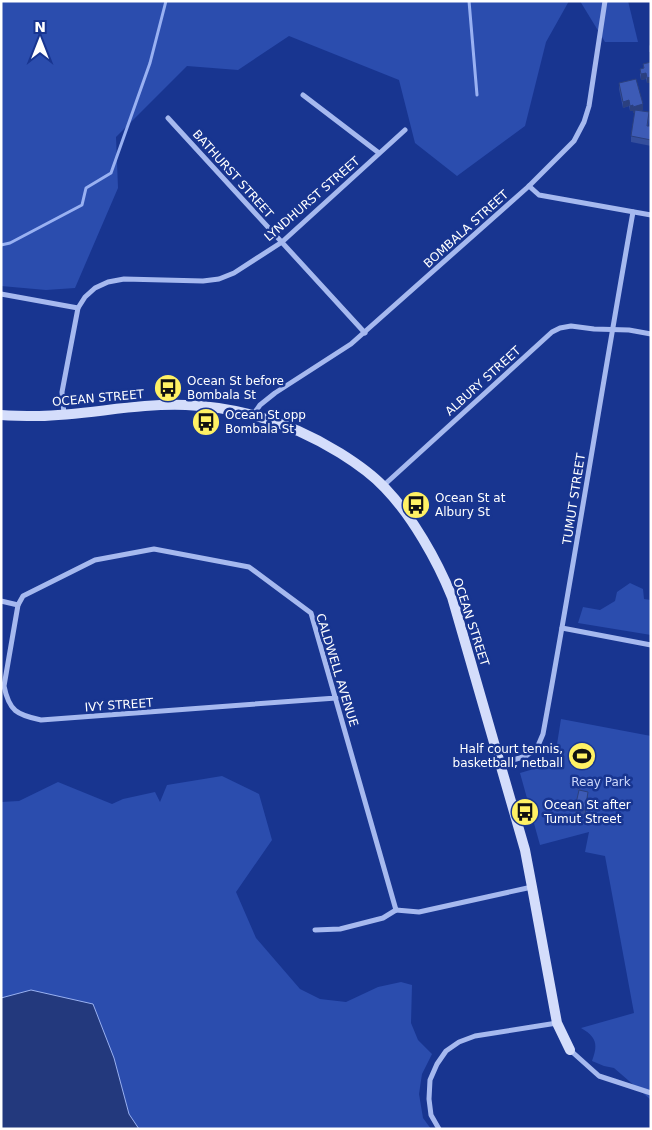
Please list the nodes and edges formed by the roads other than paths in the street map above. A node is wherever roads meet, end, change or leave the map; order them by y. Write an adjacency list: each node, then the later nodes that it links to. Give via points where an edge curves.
1 (604, 1): 6 (street, BOMBALA STREET, via 584,122 574,141)
2 (303, 95): 5 (street)
3 (168, 118): 9 (street, BATHURST STREET)
4 (405, 130): 5 (street, LYNDHURST STREET)
5 (379, 153): 9 (street, LYNDHURST STREET)
6 (528, 186): 7 (street, via 540,195); 13 (street, BOMBALA STREET)
7 (633, 212): 8 (street); 12 (street, TUMUT STREET)
8 (651, 216)
9 (282, 242): 11 (street, LYNDHURST STREET, via 219,279 124,279 108,282 95,288); 13 (street, BATHURST STREET)
10 (1, 294): 11 (street)
11 (78, 308): 15 (street, LYNDHURST STREET, via 62,392)
12 (612, 328): 14 (street, ALBURY STREET); 18 (street, ALBURY STREET, via 571,326 552,332); 21 (street, TUMUT STREET)
13 (365, 333): 16 (street, BOMBALA STREET, via 275,393)
14 (651, 334)
15 (64, 414): 16 (street, OCEAN STREET, via 186,405); 17 (street, OCEAN STREET)
16 (253, 414): 18 (street, OCEAN STREET, via 300,431 324,444 354,462)
17 (1, 415)
18 (383, 486): 24 (street, OCEAN STREET, via 410,520 443,574)
19 (1, 602): 20 (street)
20 (18, 605): 23 (street, CALDWELL AVENUE, via 22,596 96,560 154,549 250,567 311,613); 23 (street, IVY STREET, via 4,686 7,699 23,716 41,720)
21 (562, 628): 22 (street); 24 (street, TUMUT STREET, via 543,734 537,748 526,756)
22 (651, 644)
23 (336, 698): 26 (street, CALDWELL AVENUE)
24 (500, 764): 25 (street, OCEAN STREET)
25 (532, 886): 26 (street, via 419,912); 28 (street, OCEAN STREET)
26 (396, 910): 27 (street, via 383,918 340,929)
27 (315, 930)
28 (557, 1023): 29 (street, OCEAN STREET); 31 (street, via 475,1036 446,1051 430,1080 431,1115)
29 (570, 1050): 30 (street, OCEAN STREET, via 599,1076)
30 (651, 1093)
31 (439, 1129)

